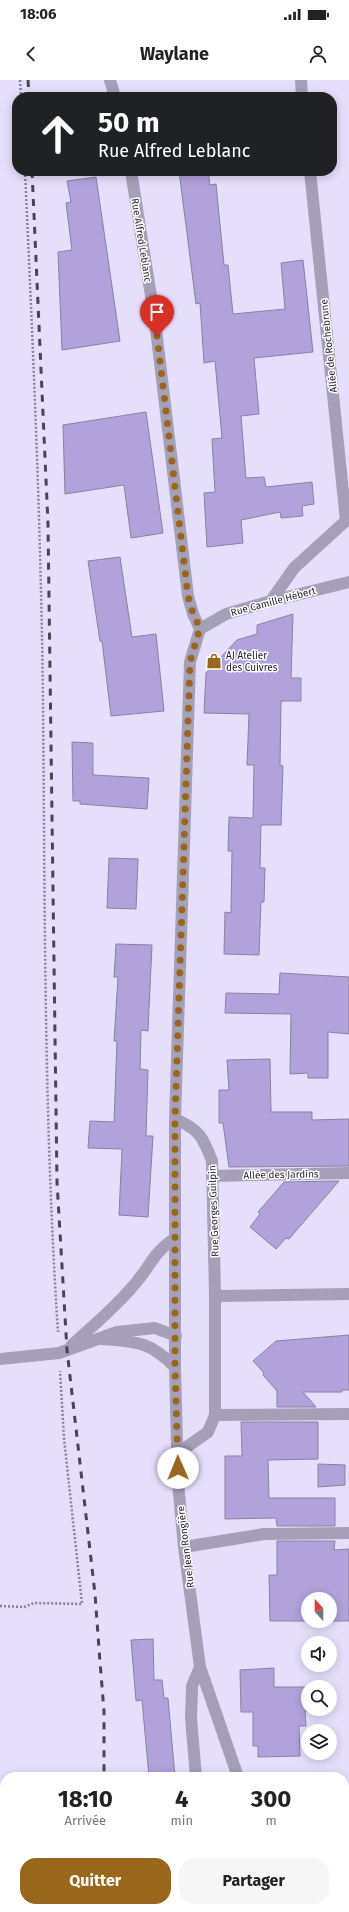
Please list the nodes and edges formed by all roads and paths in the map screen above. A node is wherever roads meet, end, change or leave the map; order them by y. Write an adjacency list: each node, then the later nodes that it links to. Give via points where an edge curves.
1 (20, 80): 4 (path)
2 (110, 80): 5 (street)
3 (301, 80): 6 (street)
4 (21, 92)
5 (113, 92)
6 (302, 92)
7 (25, 176): 22 (path, via 40,532 45,985)
8 (132, 176): 13 (street, Rue Alfred Leblanc, via 155,321 188,596)
9 (311, 176): 10 (street, Allée de Rochebrune)
10 (348, 520): 12 (street, via 294,568)
11 (349, 582): 12 (street, Rue Camille Hébert)
12 (271, 601): 13 (street, Rue Camille Hébert, via 226,614)
13 (200, 628): 14 (street, via 190,662)
14 (175, 1119): 16 (street, Rue Georges Guilpin, via 192,1126 205,1142 212,1161); 17 (street)
15 (349, 1172): 16 (street, Allée des Jardins)
16 (212, 1176): 19 (street, Rue Georges Guilpin)
17 (175, 1238): 20 (street, Rue Jean Rongière); 22 (street, via 153,1256 134,1285 117,1304)
18 (349, 1294): 19 (street)
19 (215, 1296): 26 (street, Rue Georges Guilpin)
20 (176, 1336): 21 (street, via 155,1328 117,1332); 24 (street, Rue Jean Rongière)
21 (99, 1339): 22 (street); 24 (street, via 150,1346)
22 (58, 1353): 23 (street); 30 (path, via 64,1438 82,1604 34,1603 24,1607)
23 (0, 1359)
24 (175, 1367): 27 (street, Rue Jean Rongière)
25 (349, 1414): 26 (street)
26 (215, 1415): 27 (street, Rue Georges Guilpin, via 208,1432)
27 (178, 1453): 29 (street, Rue Jean Rongière)
28 (349, 1533): 29 (street, via 264,1534)
29 (184, 1547): 31 (street, Rue Jean Rongière)
30 (0, 1606)
31 (200, 1667): 32 (street, via 192,1686 191,1718); 33 (street, Rue Jean Rongière)
32 (196, 1772)
33 (236, 1772)

